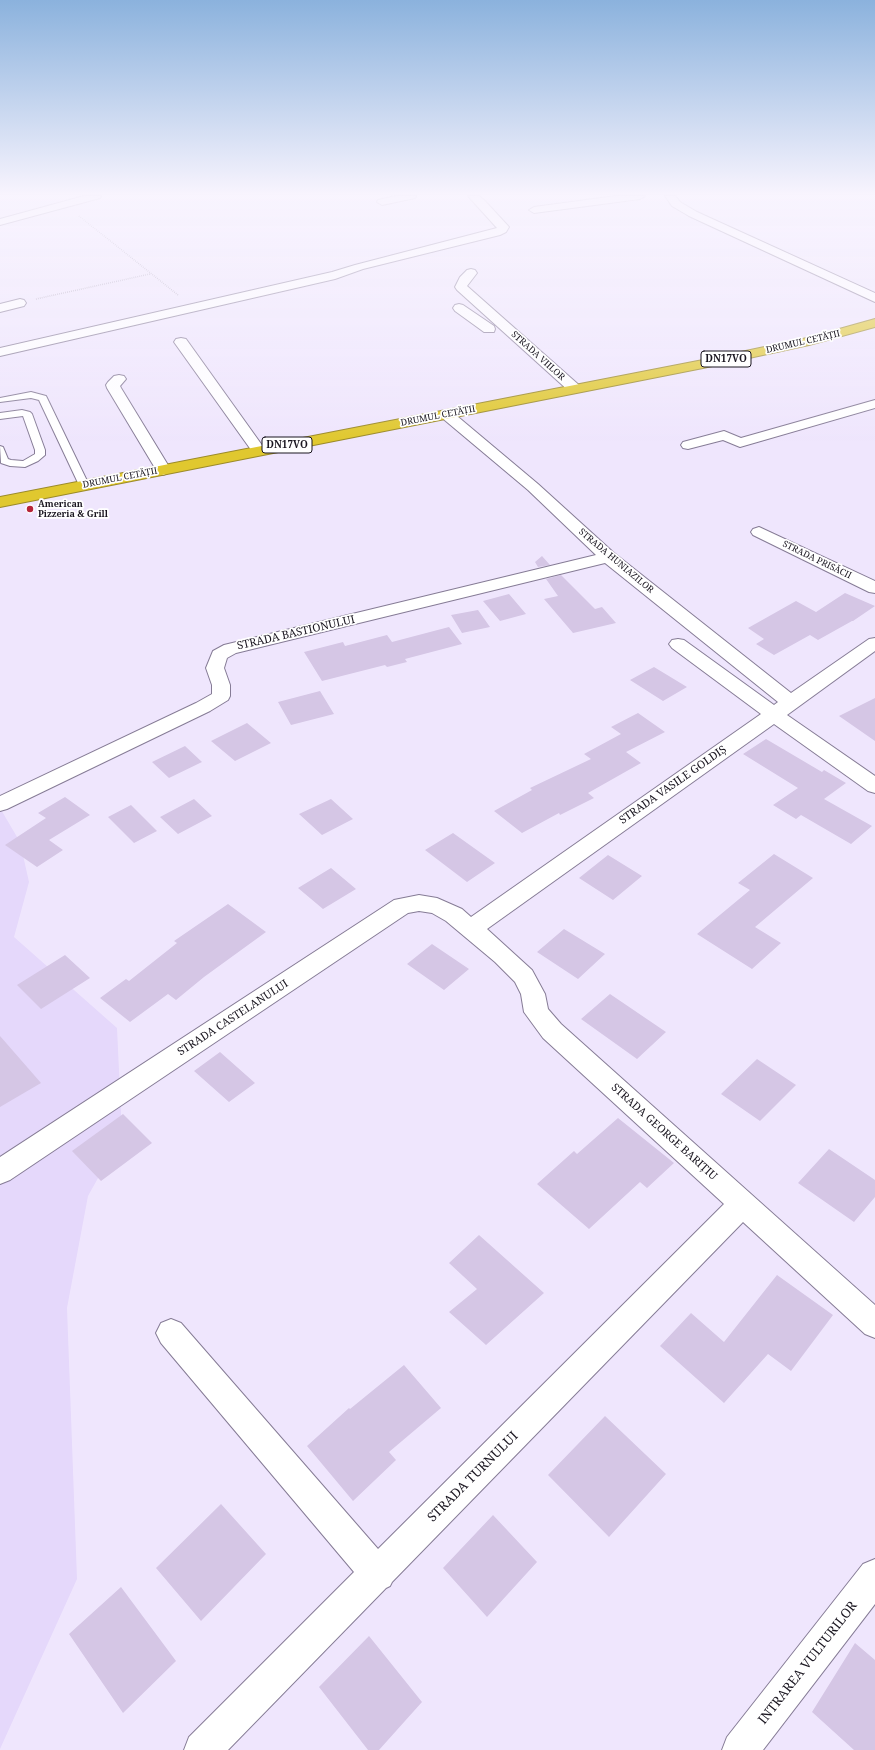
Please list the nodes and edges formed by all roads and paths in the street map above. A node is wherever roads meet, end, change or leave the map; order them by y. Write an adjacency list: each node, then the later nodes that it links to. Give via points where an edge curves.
1 (131, 278): 7 (path)
2 (157, 278): 8 (path)
3 (323, 278): 8 (street)
4 (466, 278): 15 (street, STRADA VIILOR, via 461,287)
5 (831, 278): 6 (street)
6 (875, 298)
7 (20, 303): 9 (street)
8 (193, 307): 13 (street)
9 (0, 308)
10 (459, 308): 15 (street)
11 (875, 323): 15 (highway, DRUMUL CETĂȚII / DN17VO, via 809,341)
12 (181, 342): 22 (street)
13 (0, 352)
14 (119, 379): 23 (street, via 113,385 114,388)
15 (568, 390): 18 (highway, DRUMUL CETĂȚII / DN17VO)
16 (1, 400): 24 (lane, via 31,395 43,398)
17 (875, 404): 20 (street, via 740,443 724,435)
18 (446, 414): 22 (highway, DRUMUL CETĂȚII / DN17VO); 27 (street, STRADA HUNIAZILOR, via 532,486)
19 (0, 416): 21 (lane, via 27,414 40,455 25,464 10,463 4,461)
20 (688, 445)
21 (0, 449)
22 (259, 451): 23 (highway, DRUMUL CETĂȚII / DN17VO)
23 (163, 470): 24 (highway, DRUMUL CETĂȚII / DN17VO)
24 (84, 485): 25 (highway, DRUMUL CETĂȚII / DN17VO)
25 (0, 502)
26 (759, 532): 28 (street, STRADA PRISĂCII)
27 (608, 557): 31 (street, STRADA HUNIAZILOR); 34 (street, STRADA BASTIONULUI, via 230,649 219,655 215,668 222,685 221,696)
28 (875, 588)
29 (875, 643): 31 (street, STRADA VASILE GOLDIȘ)
30 (678, 644): 32 (street)
31 (790, 702): 32 (street, STRADA VASILE GOLDIȘ)
32 (773, 714): 33 (street); 35 (street, STRADA VASILE GOLDIȘ)
33 (875, 786)
34 (0, 804)
35 (472, 928): 36 (street, STRADA CASTELANULUI, via 454,914 437,906 419,903 402,906); 37 (street, STRADA GEORGE BARIȚIU, via 524,976 533,994 536,1012 552,1031)
36 (0, 1172)
37 (743, 1203): 38 (street, STRADA GEORGE BARIȚIU); 40 (street, STRADA TURNULUI)
38 (875, 1324)
39 (171, 1333): 40 (street)
40 (378, 1574): 42 (street, STRADA TURNULUI)
41 (875, 1576): 43 (street, INTRAREA VULTURILOR)
42 (202, 1750)
43 (740, 1750)

